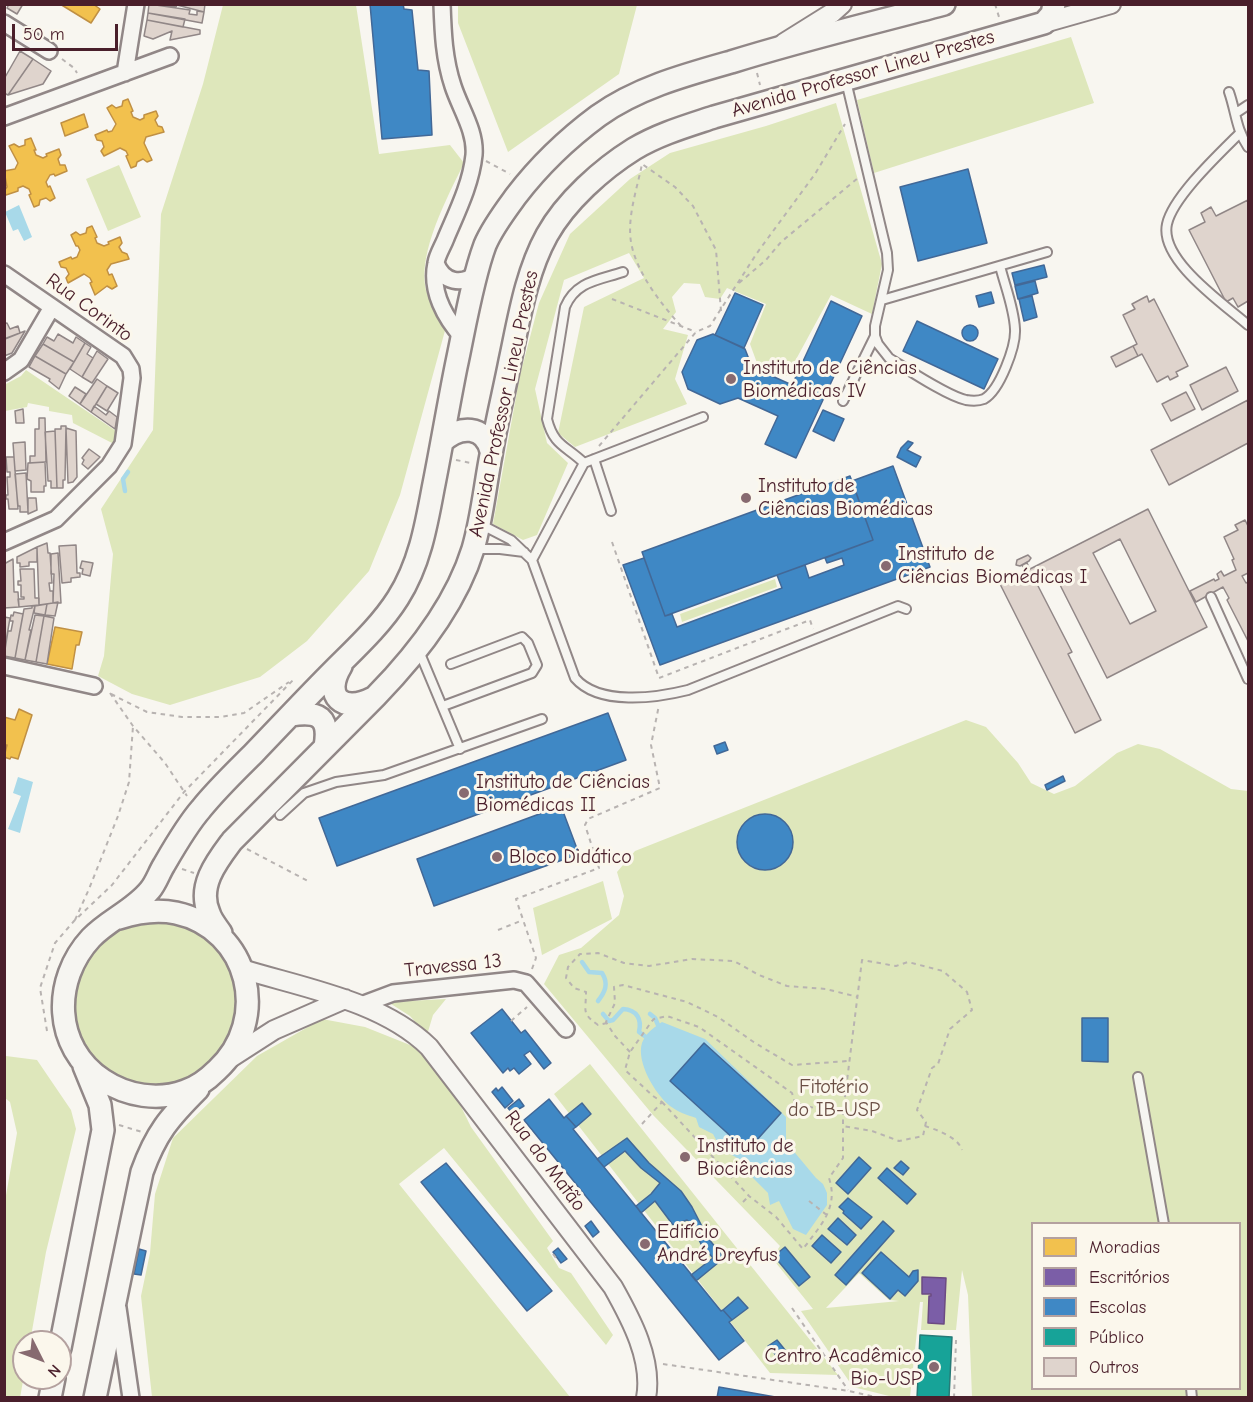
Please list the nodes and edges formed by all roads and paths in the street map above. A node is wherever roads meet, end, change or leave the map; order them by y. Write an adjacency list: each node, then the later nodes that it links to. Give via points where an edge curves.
1 (136, 4): 13 (street)
2 (442, 4): 24 (street, via 444,48 473,137)
3 (842, 4): 9 (street)
4 (944, 4): 9 (main road)
5 (1054, 4): 8 (main road)
6 (1111, 4): 8 (street, Avenida Professor Lineu Prestes)
7 (4, 23): 10 (street)
8 (1044, 23): 14 (main road, Avenida Professor Lineu Prestes)
9 (776, 48): 11 (main road)
10 (49, 51): 15 (path, via 74,68)
11 (752, 55): 17 (path); 26 (main road, via 670,80 633,96 600,115 565,143)
12 (170, 56): 13 (street)
13 (125, 73): 15 (street)
14 (846, 79): 17 (main road, Avenida Professor Lineu Prestes); 19 (lane)
15 (85, 87): 21 (street)
16 (1229, 92): 20 (lane)
17 (764, 102): 46 (main road, Avenida Professor Lineu Prestes, via 665,133 602,171 575,198 548,233 532,266)
18 (1248, 105): 20 (lane)
19 (853, 112): 25 (lane); 33 (path)
20 (1236, 112): 22 (lane)
21 (4, 117)
22 (1239, 134): 23 (lane); 38 (lane, via 1188,189 1166,226 1175,256 1185,269)
23 (1248, 147)
24 (474, 154): 26 (path); 28 (street, via 464,194)
25 (867, 170): 33 (path, via 781,242); 35 (lane, via 887,253)
26 (526, 183): 30 (main road, via 486,242)
27 (1047, 252): 29 (lane)
28 (436, 263): 30 (street, via 444,277 460,282); 42 (street, via 436,288 443,312)
29 (1000, 266): 35 (lane); 41 (lane, via 1014,318 1013,349 990,394 983,399 958,398 889,358)
30 (477, 272): 42 (main road)
31 (623, 272): 52 (lane, via 578,287 565,307 547,419 556,441)
32 (4, 274): 36 (street, Rua Corinto)
33 (737, 285): 37 (path)
34 (612, 298): 39 (path)
35 (882, 300): 41 (lane)
36 (52, 307): 43 (street, via 21,360); 55 (street, Rua Corinto, via 123,356 131,369 132,388 123,444 109,466 56,519)
37 (721, 311): 39 (path, via 716,250 693,206 675,187 642,164 632,211 631,242 644,278); 40 (path, via 710,326)
38 (1248, 325)
39 (681, 326): 40 (path)
40 (696, 332): 48 (path)
41 (875, 336): 45 (lane)
42 (463, 338): 44 (main road)
43 (4, 372)
44 (451, 396): 46 (main road, via 465,416 475,419 486,418); 49 (main road)
45 (843, 401)
46 (501, 408): 50 (main road, Avenida Professor Lineu Prestes)
47 (703, 417): 51 (lane)
48 (599, 446)
49 (441, 450): 50 (path); 50 (main road, via 454,432 474,430 490,444); 64 (main road, via 425,534 414,566 392,606)
50 (490, 459): 54 (main road, Avenida Professor Lineu Prestes)
51 (594, 459): 52 (lane); 53 (lane)
52 (584, 463): 59 (lane)
53 (611, 511)
54 (478, 524): 57 (main road, Avenida Professor Lineu Prestes); 58 (lane, via 511,540)
55 (4, 542)
56 (612, 542): 62 (path, via 659,678 810,620)
57 (473, 549): 58 (lane); 63 (main road, Avenida Professor Lineu Prestes, via 456,588)
58 (524, 552): 59 (lane)
59 (532, 560): 71 (lane, via 571,669 583,687 623,697)
60 (1211, 597): 67 (lane)
61 (906, 609): 62 (lane, via 898,606)
62 (817, 639): 71 (lane)
63 (417, 648): 70 (main road, Avenida Professor Lineu Prestes); 72 (lane)
64 (344, 660): 70 (main road, via 333,682 340,700 358,704); 73 (main road)
65 (451, 664): 72 (lane, via 522,637 537,665 532,673)
66 (4, 666): 68 (street)
67 (1248, 679)
68 (94, 686): 69 (path)
69 (110, 693): 75 (path); 78 (path, via 147,712 220,717 244,713 295,678)
70 (376, 696): 76 (main road, Avenida Professor Lineu Prestes)
71 (661, 697): 86 (path, via 651,746 660,788 588,819 585,825 599,868 516,899)
72 (443, 706): 77 (lane)
73 (291, 715): 76 (main road, via 306,712 318,716 326,726); 79 (main road)
74 (542, 719): 77 (lane)
75 (133, 726): 78 (path); 87 (path, via 129,782)
76 (325, 747): 81 (main road, Avenida Professor Lineu Prestes)
77 (460, 749): 80 (lane, via 384,775 336,782 304,793)
78 (184, 792): 79 (path); 87 (path, via 112,885)
79 (198, 811): 82 (main road)
80 (280, 814)
81 (231, 841): 83 (main road, Avenida Professor Lineu Prestes); 84 (path)
82 (164, 864): 83 (path); 85 (main road, via 149,891)
83 (208, 877): 89 (main road, via 208,912)
84 (308, 881)
85 (119, 918): 89 (main road, via 160,910 181,914 217,933); 102 (main road, via 95,933 76,955 65,981 62,1010 69,1038)
86 (523, 920): 88 (path); 90 (path)
87 (74, 921): 98 (path, via 56,943 40,988)
88 (498, 930)
89 (231, 949): 91 (main road)
90 (536, 958)
91 (242, 969): 94 (street, Rua do Matão); 100 (main road, via 248,997 246,1025)
92 (539, 997): 94 (street, Travessa 13, via 526,984 514,980 393,993); 95 (path); 97 (street, Travessa 13)
93 (858, 997): 96 (path, via 826,989 787,986 734,961 692,959 649,966 624,963 598,953 580,954 568,967 566,978 574,988 586,992 587,1017 598,1025); 101 (path); 110 (path, via 862,960 896,966 908,962 943,971 967,992 972,1010 950,1029 917,1110)
94 (353, 1002): 100 (street, via 274,1030); 124 (street, Rua do Matão, via 404,1026 429,1047 613,1287 629,1315)
95 (511, 1021)
96 (607, 1023): 99 (path); 101 (path, via 615,1003 614,987 623,985 687,1002 718,1017 792,1065)
97 (566, 1029)
98 (47, 1031)
99 (630, 1052): 105 (path, via 625,1070); 106 (path, via 654,1018 667,1016 699,1027 792,1093 795,1103)
100 (229, 1059): 104 (main road)
101 (849, 1061): 106 (path)
102 (83, 1062): 104 (main road, via 113,1087 150,1096 179,1093); 107 (main road)
103 (1138, 1077): 117 (lane)
104 (206, 1081): 111 (main road, via 173,1113)
105 (662, 1102): 108 (path); 113 (path)
106 (843, 1113): 109 (path)
107 (102, 1120): 111 (path); 122 (main road, via 99,1157)
108 (642, 1124)
109 (843, 1126): 110 (path, via 899,1141 923,1136); 116 (path, via 843,1158 829,1178 833,1189)
110 (925, 1126): 112 (path, via 940,1131 961,1145)
111 (157, 1136): 120 (main road, via 142,1172)
112 (962, 1150)
113 (749, 1196): 115 (path); 116 (path, via 776,1217 803,1249)
114 (808, 1201): 116 (path)
115 (743, 1202)
116 (828, 1216)
117 (1164, 1222)
118 (553, 1254): 119 (path)
119 (557, 1259)
120 (116, 1298): 127 (main road); 128 (street)
121 (792, 1308): 125 (path)
122 (64, 1330)
123 (956, 1340): 130 (path)
124 (645, 1361): 125 (path); 129 (street, Rua do Matão)
125 (849, 1391): 126 (path)
126 (880, 1397)
127 (95, 1398)
128 (131, 1398)
129 (646, 1398)
130 (954, 1398)

